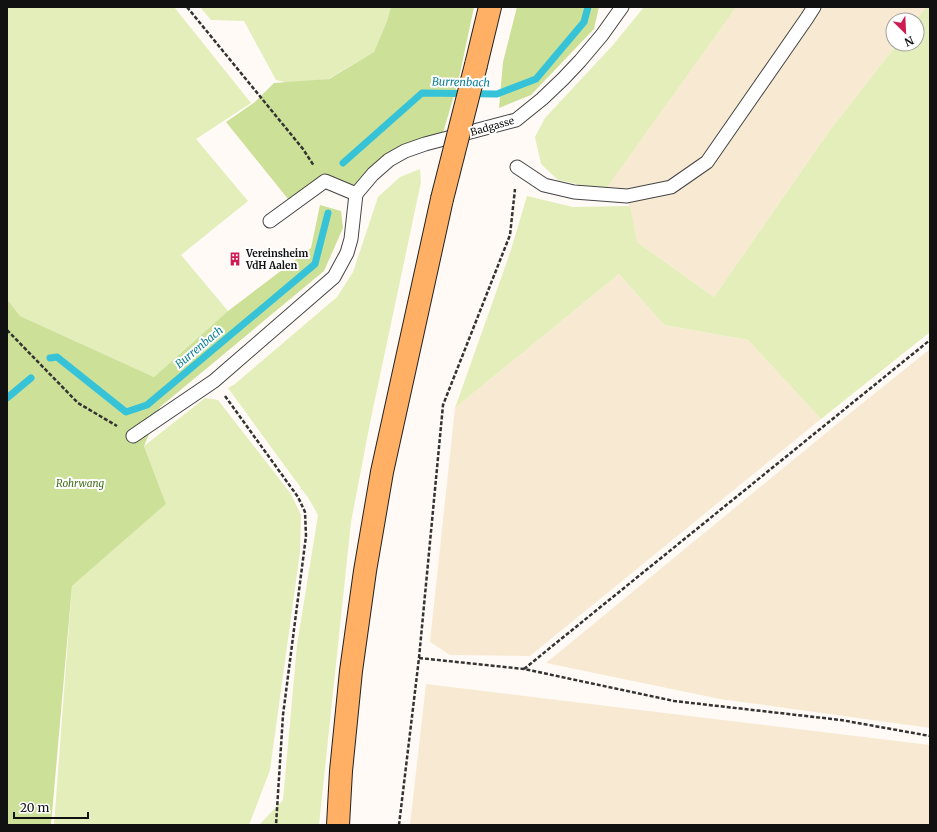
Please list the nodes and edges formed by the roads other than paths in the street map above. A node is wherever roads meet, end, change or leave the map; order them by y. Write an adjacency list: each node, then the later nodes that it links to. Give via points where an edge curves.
1 (490, 7): 8 (main road, bridge, via 442,199 382,472 351,671)
2 (622, 7): 5 (lane, Badgasse, via 571,70 516,120 405,150 373,174)
3 (814, 7): 4 (lane, via 707,162 671,187 628,196 574,192 544,185)
4 (517, 167)
5 (356, 194): 6 (lane, via 325,181); 7 (lane, via 351,239 347,253 334,277 214,381)
6 (270, 221)
7 (133, 436)
8 (338, 825)

